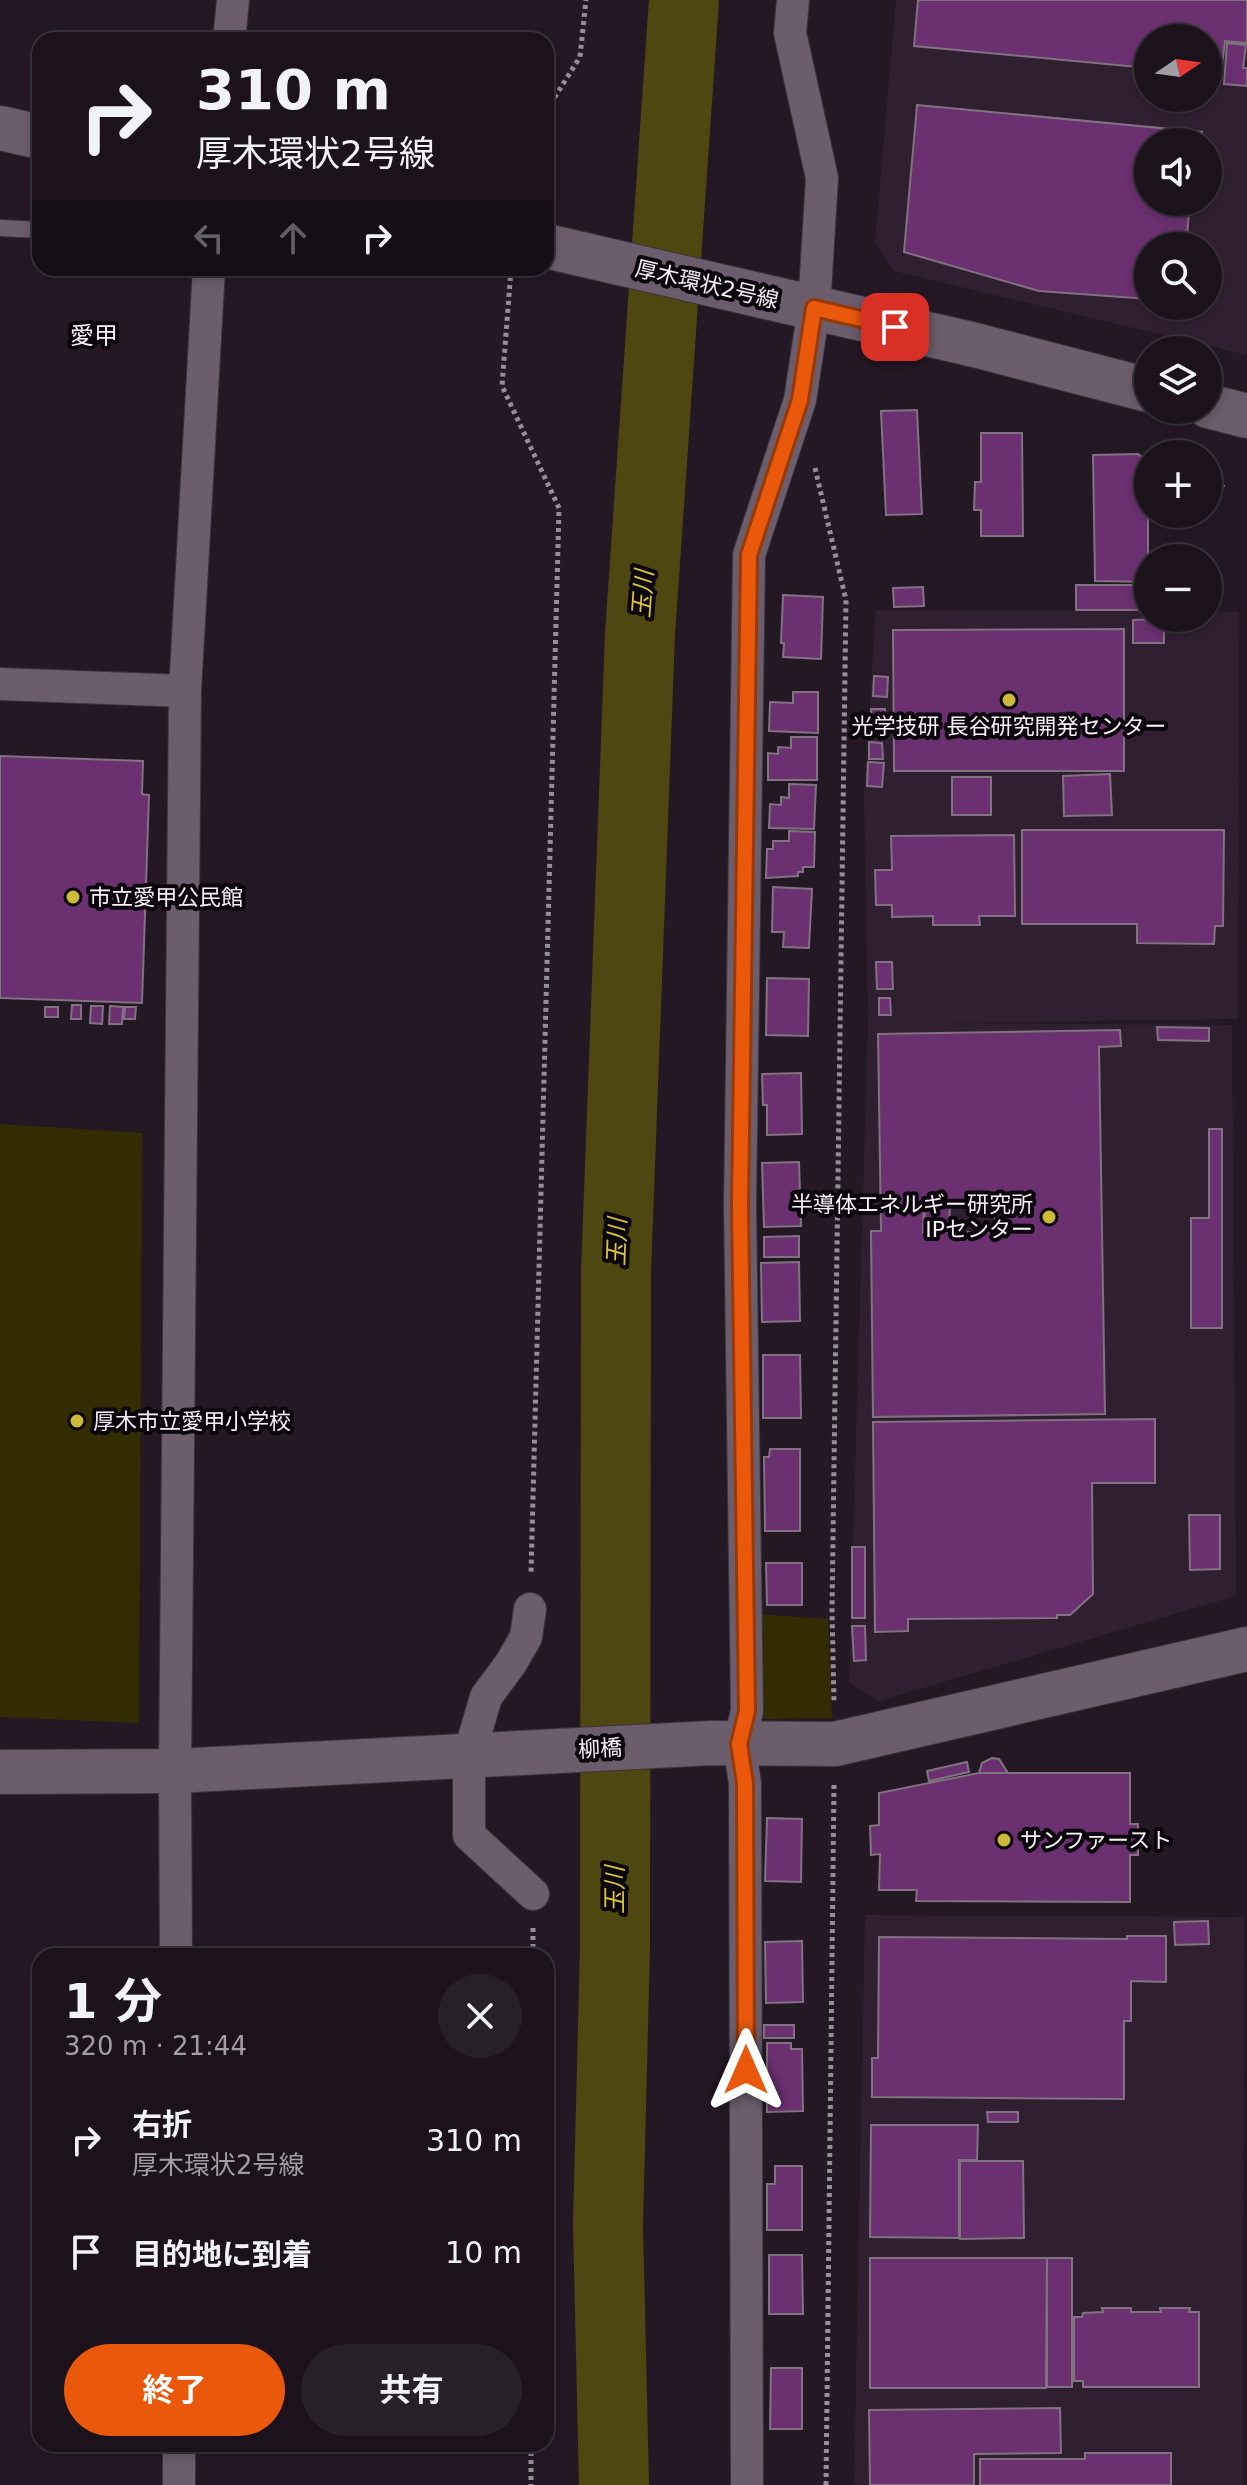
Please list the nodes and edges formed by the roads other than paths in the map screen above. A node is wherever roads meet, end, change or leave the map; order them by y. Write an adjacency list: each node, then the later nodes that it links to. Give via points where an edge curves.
1 (233, 0): 3 (street)
2 (793, 0): 10 (street, via 790,33 822,178)
3 (230, 32)
4 (0, 128): 5 (street)
5 (32, 135)
6 (0, 228): 7 (lane)
7 (32, 230)
8 (554, 248): 10 (street, 厚木環状2号線)
9 (209, 276): 15 (street)
10 (806, 306): 11 (street, 厚木環状2号線); 18 (street, via 800,400 749,555 740,1205 747,1711)
11 (1134, 386)
12 (1222, 410): 13 (street)
13 (1247, 416)
14 (0, 684): 15 (street)
15 (185, 691): 20 (street)
16 (530, 1609): 19 (street, via 526,1637 486,1697)
17 (1247, 1649): 18 (street, 柳橋, via 835,1744)
18 (726, 1743): 19 (street, 柳橋); 26 (street, via 745,1783)
19 (478, 1755): 20 (street, 柳橋); 22 (street, via 469,1835)
20 (175, 1771): 21 (street, 柳橋); 23 (street)
21 (0, 1772)
22 (533, 1894)
23 (176, 1948)
24 (179, 2452): 25 (street)
25 (179, 2485)
26 (747, 2485)

